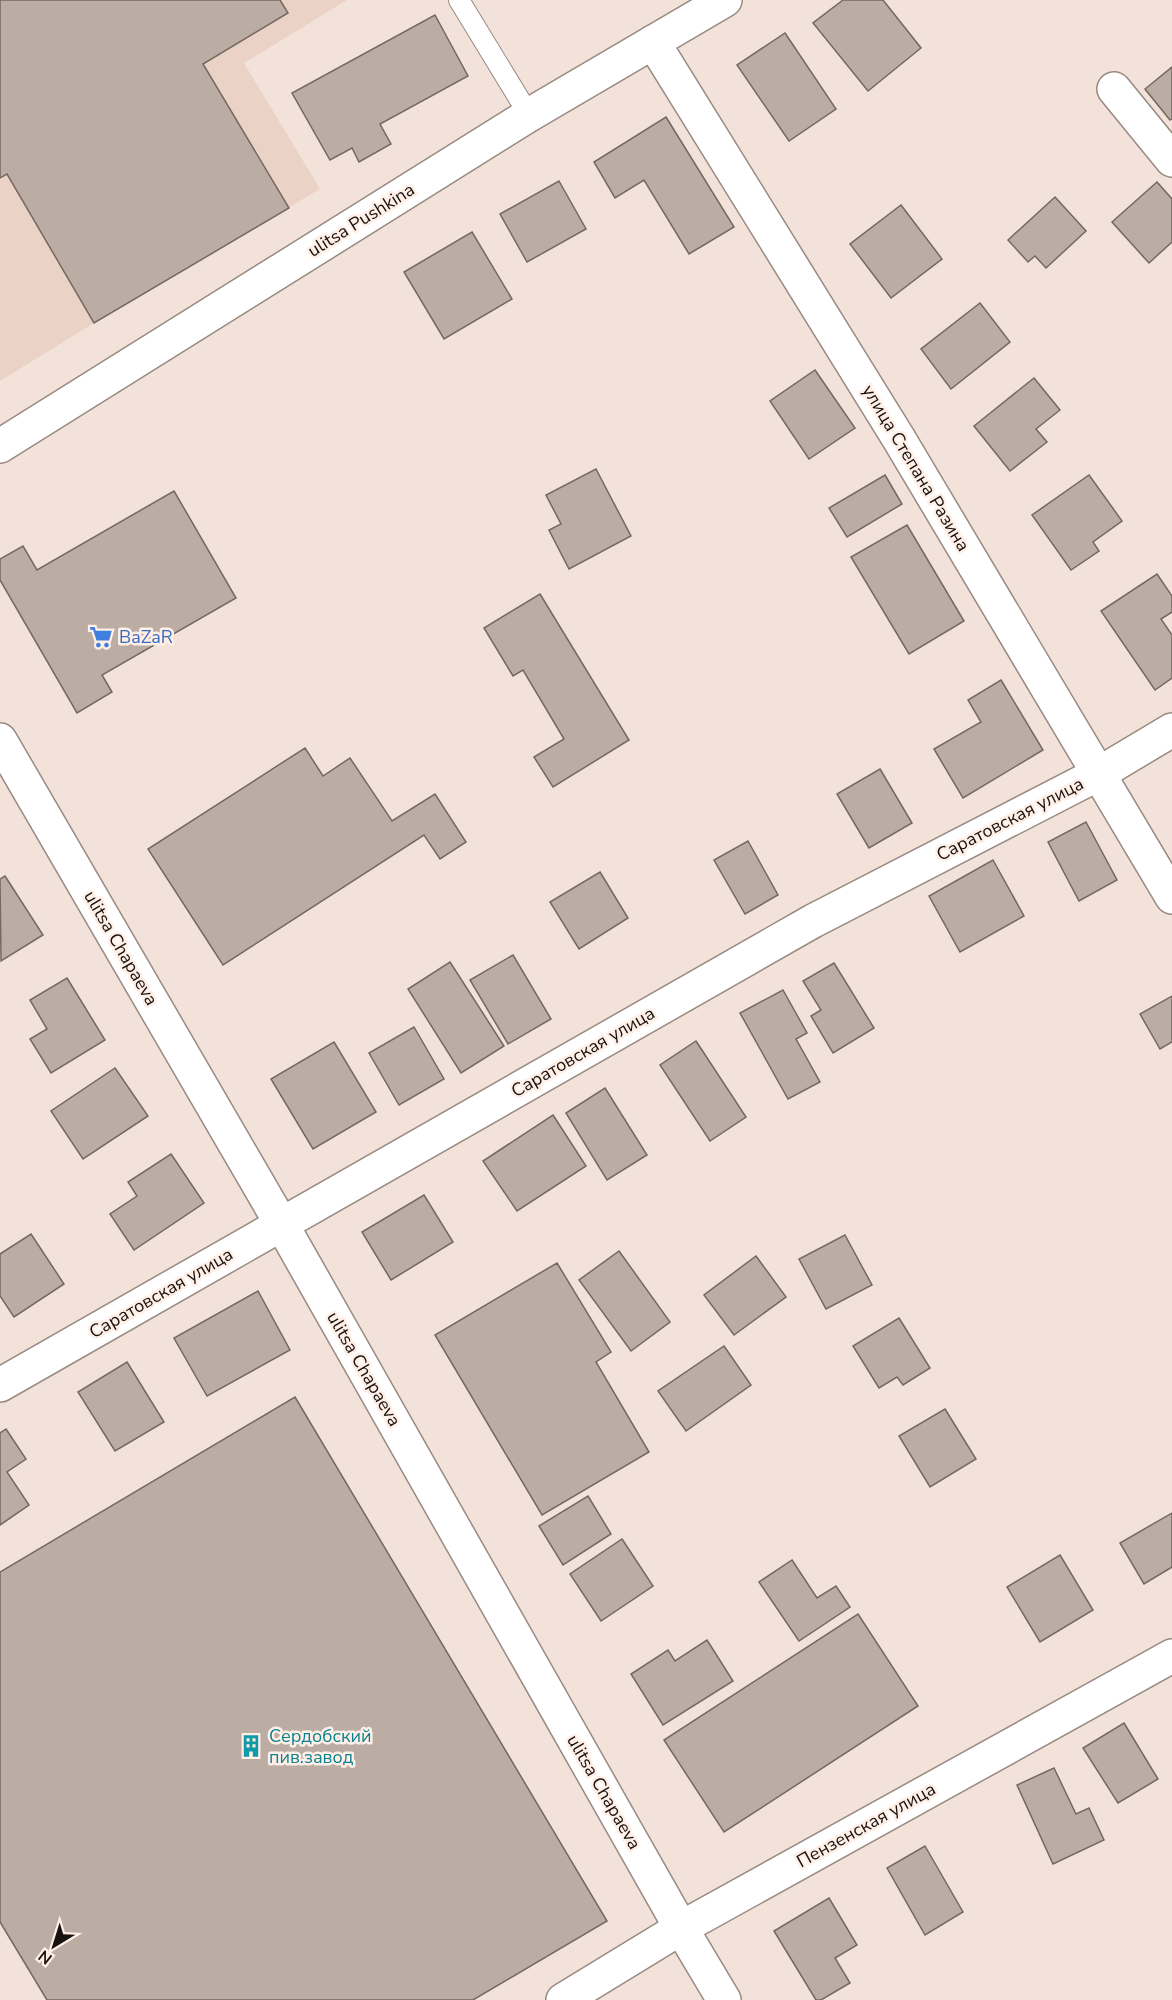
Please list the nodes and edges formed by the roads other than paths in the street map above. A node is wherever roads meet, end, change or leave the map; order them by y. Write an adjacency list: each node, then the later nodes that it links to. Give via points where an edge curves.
1 (459, 0): 5 (lane)
2 (715, 2): 3 (street, ulitsa Pushkina)
3 (653, 42): 5 (street, ulitsa Pushkina); 10 (street, улица Степана Разина)
4 (1114, 89): 6 (street)
5 (529, 115): 7 (street, ulitsa Pushkina)
6 (1172, 160)
7 (0, 446)
8 (1172, 730): 10 (street, Саратовская улица)
9 (0, 740): 12 (street, ulitsa Chapaeva)
10 (1100, 773): 11 (street, улица Степана Разина); 12 (street, Саратовская улица, via 813,921)
11 (1172, 897)
12 (282, 1225): 13 (street, Саратовская улица); 15 (street, ulitsa Chapaeva)
13 (0, 1385)
14 (1172, 1656): 15 (street, Пензенская улица)
15 (681, 1928): 16 (street, Пензенская улица); 17 (street, ulitsa Chapaeva)
16 (563, 2000)
17 (724, 2000)

